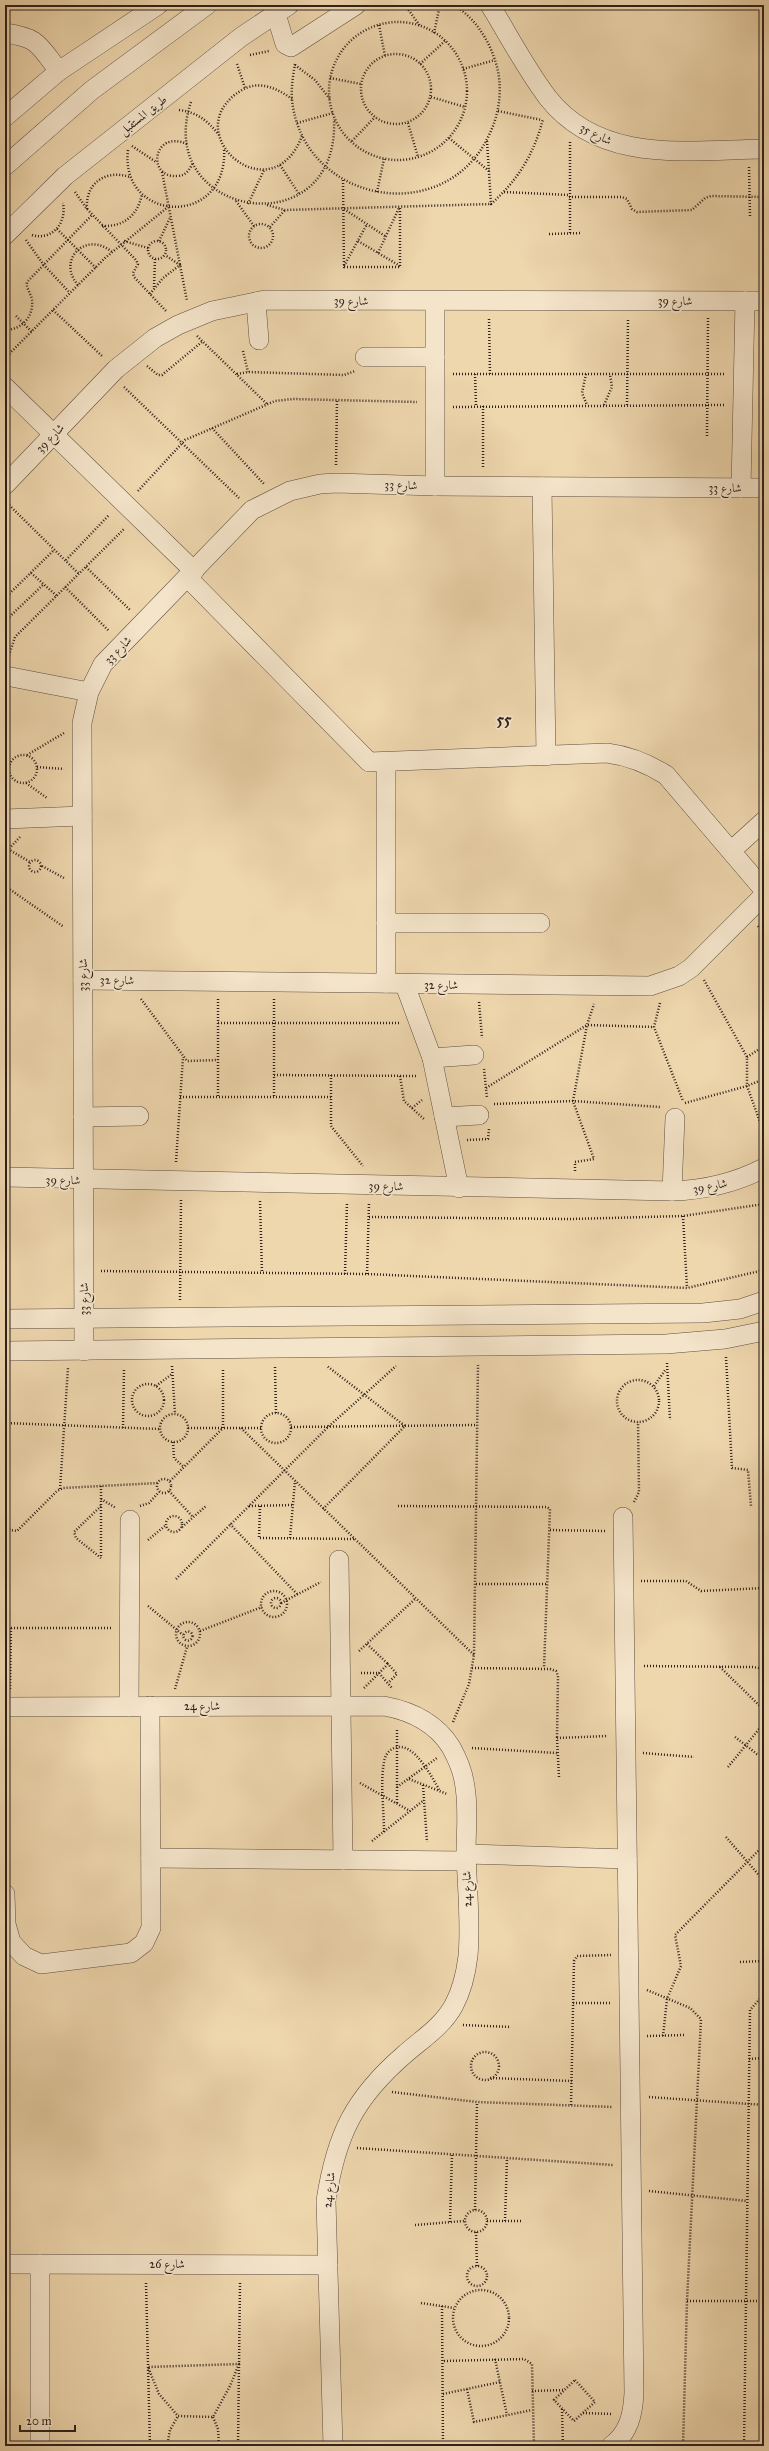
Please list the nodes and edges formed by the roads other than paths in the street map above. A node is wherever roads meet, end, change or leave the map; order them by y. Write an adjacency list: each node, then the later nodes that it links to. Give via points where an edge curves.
1 (158, 5): 7 (street)
2 (207, 5): 10 (street, via 92,90)
3 (356, 5): 5 (street, via 288,47 285,44)
4 (490, 5): 9 (street, شارع 35, via 548,98 570,121 606,141 644,150)
5 (282, 9): 11 (street, طريق المستقبل, via 241,37 65,176)
6 (5, 33): 7 (street, via 29,37)
7 (59, 71): 8 (street)
8 (5, 117)
9 (757, 149)
10 (5, 166)
11 (10, 230)
12 (435, 301): 13 (street, شارع 39); 15 (street, شارع 39); 18 (street)
13 (745, 301): 14 (street, شارع 39); 24 (street)
14 (764, 301)
15 (256, 302): 16 (street); 20 (street, شارع 39, via 234,305 184,322 133,354)
16 (259, 340)
17 (365, 357): 18 (street)
18 (435, 365): 22 (street)
19 (5, 387): 20 (street)
20 (54, 435): 21 (street, شارع 39); 26 (street, via 129,508)
21 (5, 485)
22 (435, 486): 23 (street, شارع 33); 26 (street, شارع 33, via 336,483 305,486 275,496 252,510)
23 (542, 487): 24 (street, شارع 33); 29 (street)
24 (741, 488): 25 (street, شارع 33)
25 (764, 488)
26 (191, 575): 28 (street, شارع 33, via 103,664); 30 (street, via 367,761)
27 (6, 676): 28 (street)
28 (89, 692): 31 (street, شارع 33, via 82,723)
29 (546, 756): 30 (street); 34 (street, via 607,753 628,756 648,763 666,775)
30 (386, 762): 37 (street)
31 (82, 816): 32 (street); 39 (street, شارع 33)
32 (5, 819)
33 (764, 821): 34 (street)
34 (731, 851): 35 (street)
35 (764, 890)
36 (760, 902): 41 (street, شارع 32, via 695,964 679,976 650,986)
37 (386, 923): 38 (street); 40 (street)
38 (540, 923)
39 (83, 980): 40 (street, شارع 32); 47 (street, شارع 33)
40 (386, 983): 41 (street, شارع 32)
41 (405, 985): 43 (street, via 421,1023)
42 (480, 1056): 43 (street)
43 (434, 1067): 46 (street)
44 (675, 1110): 53 (street)
45 (139, 1116): 47 (street)
46 (444, 1116): 48 (street); 52 (street)
47 (84, 1117): 51 (street, شارع 33)
48 (484, 1121)
49 (764, 1168): 53 (street, شارع 39, via 733,1182 713,1187)
50 (5, 1177): 51 (street, شارع 39)
51 (84, 1180): 52 (street, شارع 39); 55 (street, شارع 33)
52 (459, 1188): 53 (street, شارع 39)
53 (672, 1191)
54 (764, 1301): 55 (street, via 740,1309 703,1313)
55 (84, 1318): 56 (street); 59 (street, شارع 33)
56 (5, 1319)
57 (764, 1331): 59 (street, via 726,1339 666,1344)
58 (7, 1351): 59 (street)
59 (77, 1351)
60 (130, 1520): 66 (street)
61 (623, 1524): 69 (street)
62 (339, 1567): 63 (street)
63 (343, 1705): 64 (street, شارع 24); 68 (street, شارع 24, via 398,1709 419,1718 448,1743 461,1770 465,1801); 70 (street, via 342,1772)
64 (150, 1706): 66 (street, شارع 24); 67 (street)
65 (7, 1707): 66 (street, شارع 24)
66 (129, 1707)
67 (151, 1858): 70 (street); 71 (street, via 152,1928 144,1943 131,1953 41,1964 24,1956 11,1942 6,1924)
68 (466, 1858): 69 (street); 70 (street, via 428,1861); 74 (street, شارع 24, via 468,1955 464,1982 453,2006 440,2023 370,2089 356,2109 338,2146 331,2167 326,2202)
69 (628, 1859): 77 (street, via 633,2414 626,2429)
70 (346, 1860)
71 (5, 1894)
72 (5, 2264): 73 (street, شارع 26)
73 (40, 2264): 74 (street, شارع 26); 75 (street)
74 (328, 2265): 76 (street, شارع 24)
75 (40, 2446)
76 (333, 2446)
77 (611, 2446)

